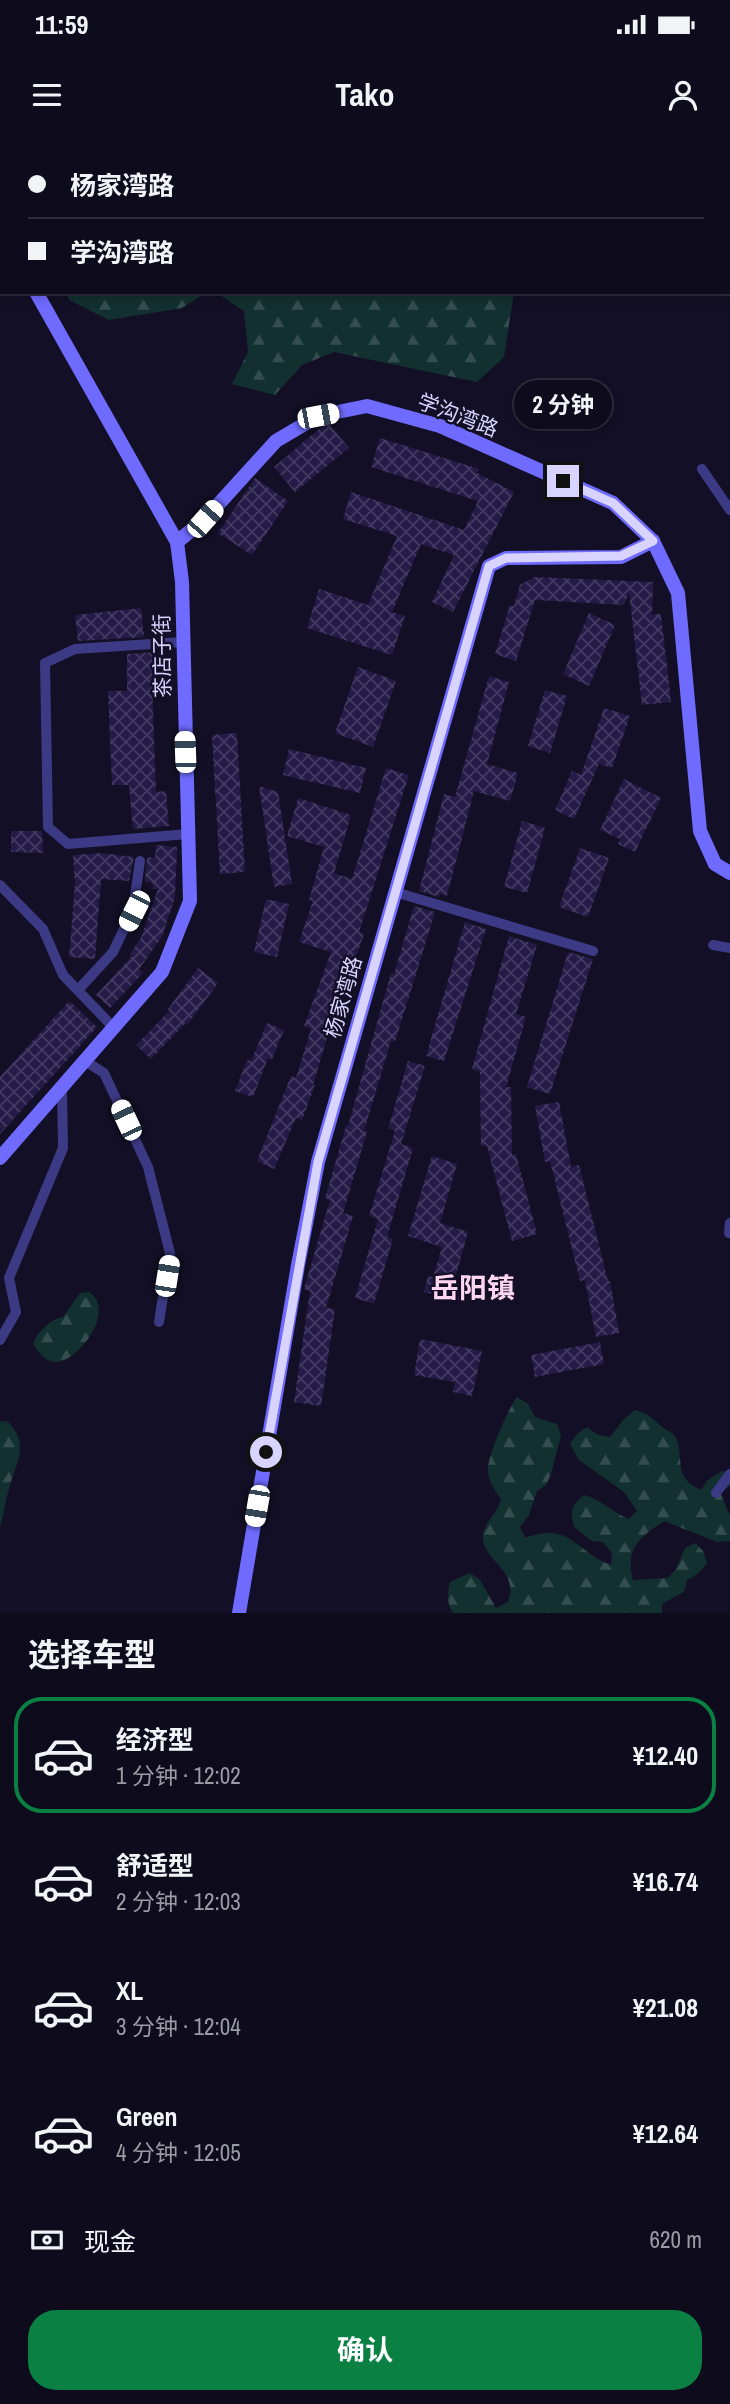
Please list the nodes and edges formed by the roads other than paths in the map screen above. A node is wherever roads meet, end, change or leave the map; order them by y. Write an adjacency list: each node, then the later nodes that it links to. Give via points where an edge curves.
1 (37, 294): 5 (street, 茶店子街)
2 (702, 469): 3 (street)
3 (730, 509)
4 (653, 541): 5 (street, 学沟湾路, via 613,503 440,426 367,406 318,416 275,441 205,519); 9 (street, 学沟湾路, via 678,593 700,831 715,864); 11 (street, 杨家湾路, via 621,556 506,558 489,566)
5 (177, 542): 6 (street, 茶店子街)
6 (182, 642): 7 (street, 茶店子街); 7 (street, via 75,649 45,663 48,827 68,844)
7 (188, 834): 16 (street, 茶店子街, via 190,901 181,925 162,972)
8 (140, 861): 15 (street, via 134,911 113,951)
9 (730, 873)
10 (0, 885): 15 (street, via 43,929 63,975)
11 (395, 892): 14 (street); 24 (street, 杨家湾路, via 318,1162)
12 (713, 945): 13 (street)
13 (730, 948)
14 (593, 951)
15 (78, 990): 16 (street)
16 (114, 1028): 17 (street, 茶店子街)
17 (85, 1061): 18 (street, 茶店子街); 20 (street, via 104,1073 148,1167 170,1253)
18 (62, 1087): 19 (street, 茶店子街); 21 (street, via 63,1148 9,1278 16,1312)
19 (0, 1158)
20 (159, 1322)
21 (0, 1340)
22 (730, 1474): 23 (street)
23 (716, 1493)
24 (239, 1613)

